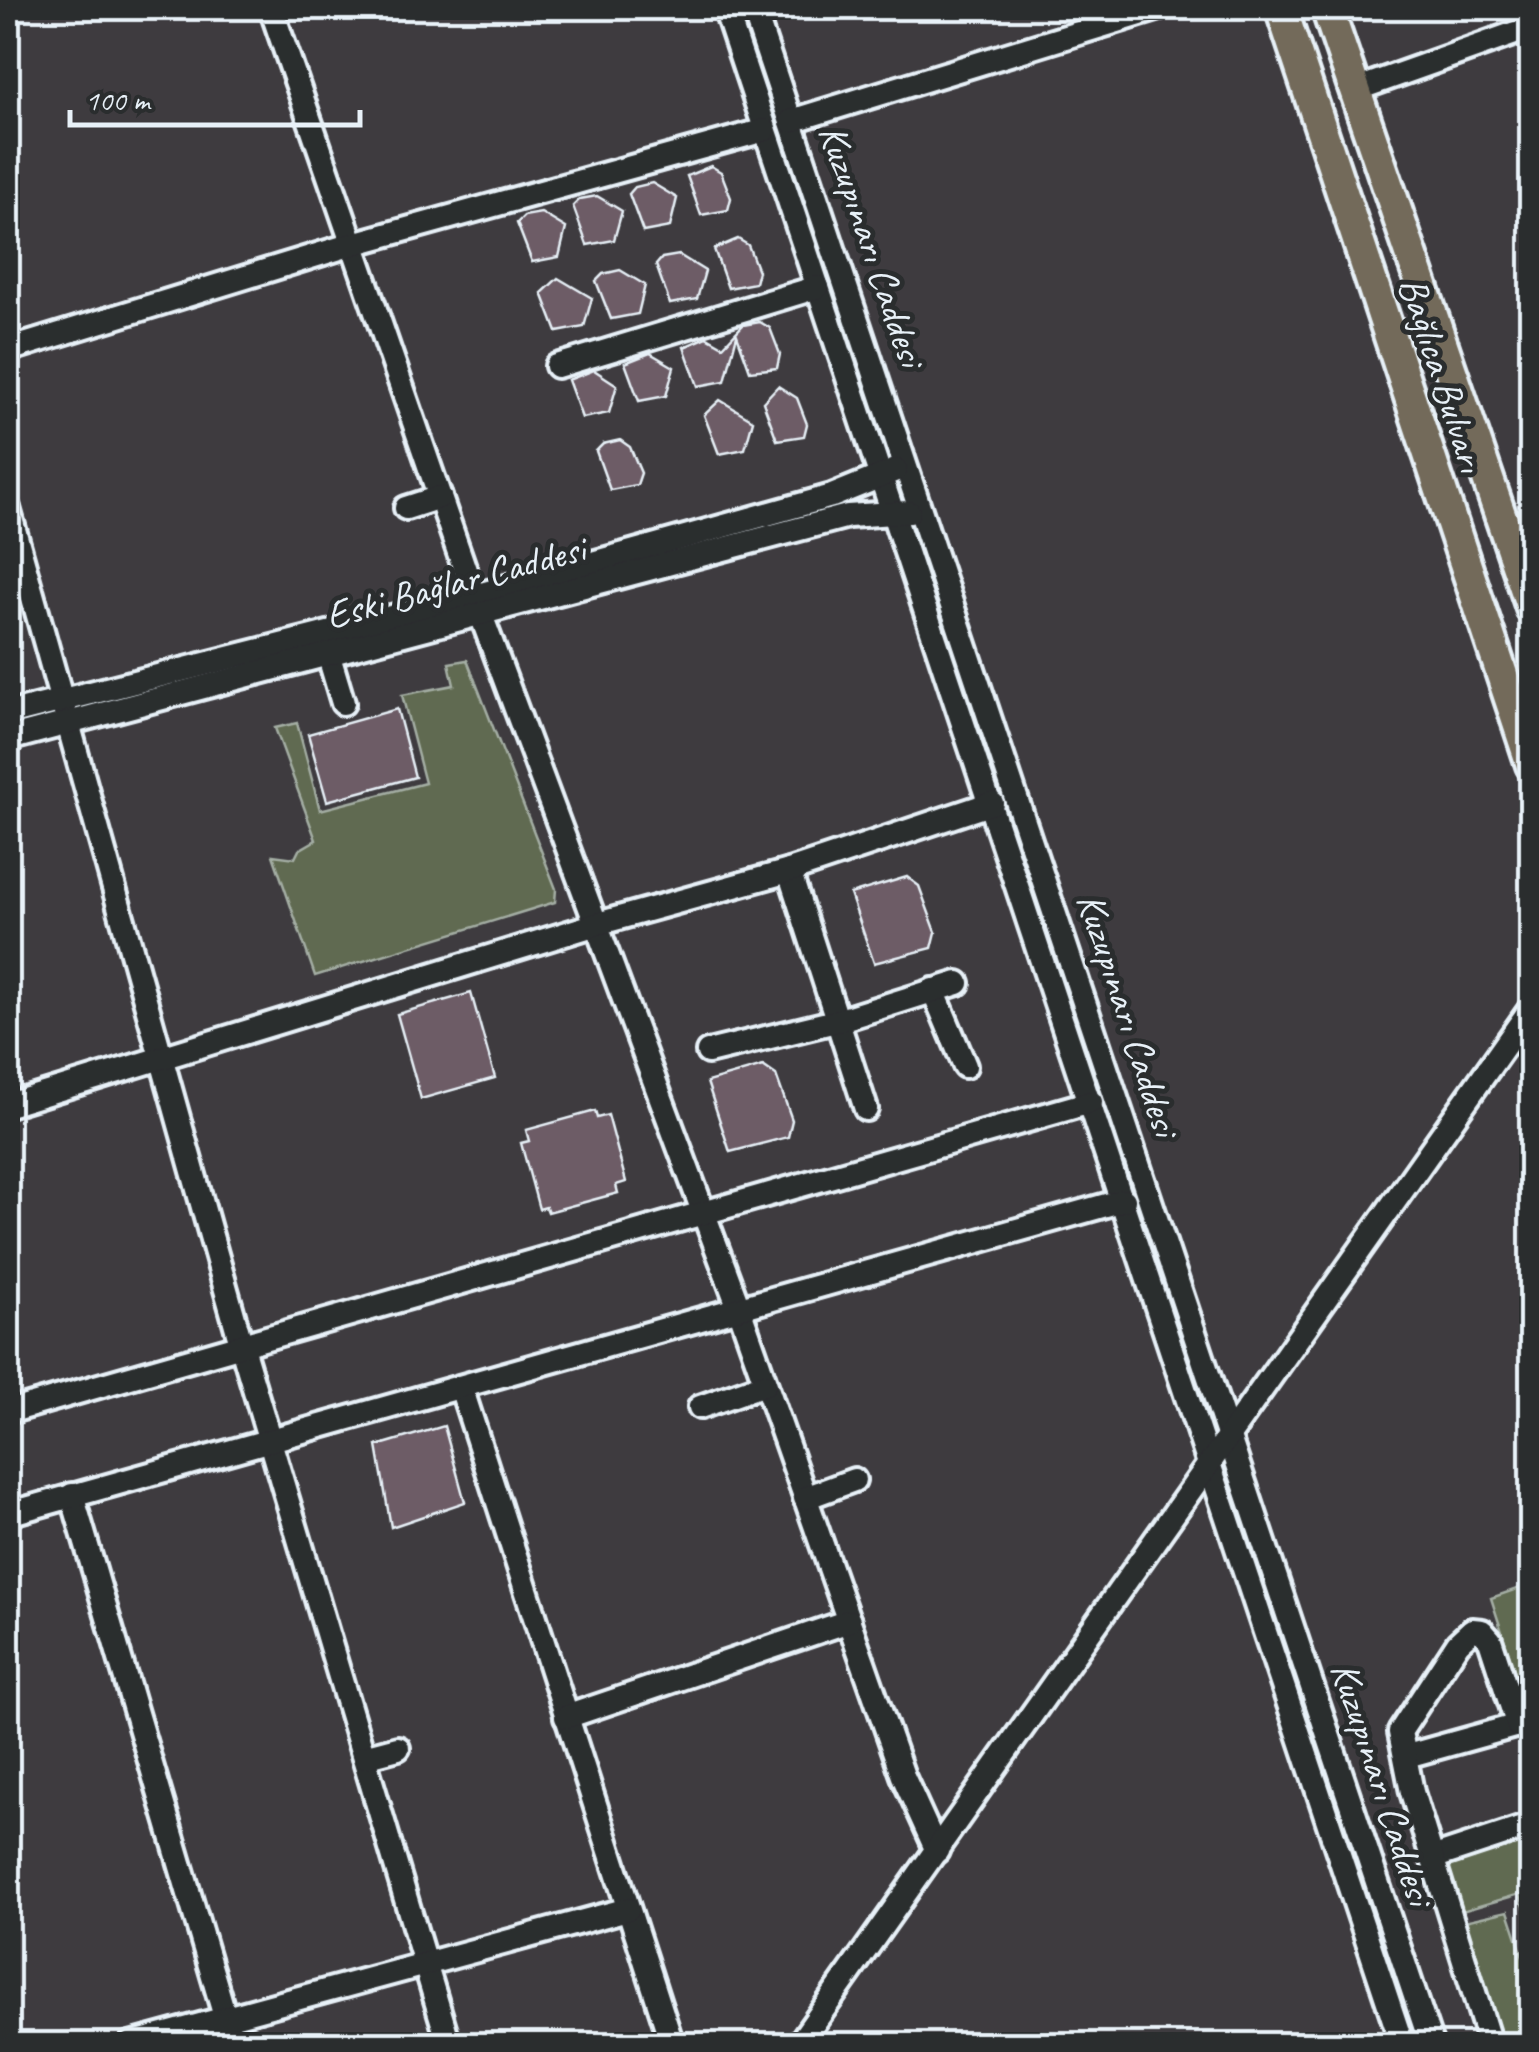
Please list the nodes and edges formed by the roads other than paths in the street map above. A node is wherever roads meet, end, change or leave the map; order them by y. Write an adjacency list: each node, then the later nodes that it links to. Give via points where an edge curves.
1 (270, 8): 11 (street)
2 (725, 8): 10 (street, Kuzupınarı Caddesi)
3 (753, 8): 9 (street, Kuzupınarı Caddesi)
4 (1160, 8): 9 (street)
5 (1281, 8): 30 (main road, Bağlıca Bulvarı)
6 (1327, 8): 8 (main road, Bağlıca Bulvarı)
7 (1532, 27): 8 (street)
8 (1355, 90): 23 (main road, Bağlıca Bulvarı)
9 (792, 121): 15 (street, Kuzupınarı Caddesi)
10 (765, 130): 11 (street); 12 (street, Kuzupınarı Caddesi)
11 (353, 244): 13 (street); 17 (street)
12 (818, 288): 14 (street); 16 (street, Kuzupınarı Caddesi)
13 (8, 350)
14 (558, 366)
15 (909, 466): 16 (street, Eski Bağlar Caddesi); 20 (street, Kuzupınarı Caddesi)
16 (881, 474): 21 (street, Kuzupınarı Caddesi); 22 (street, Eski Bağlar Caddesi, via 832,496)
17 (440, 497): 19 (street); 22 (street)
18 (8, 508): 25 (street)
19 (406, 508)
20 (923, 508): 21 (street, Eski Bağlar Caddesi); 52 (street, Kuzupınarı Caddesi)
21 (896, 515): 22 (street, Eski Bağlar Caddesi, via 848,516); 31 (street, Kuzupınarı Caddesi)
22 (478, 605): 24 (street, Eski Bağlar Caddesi); 25 (street, Eski Bağlar Caddesi); 33 (street)
23 (1532, 608)
24 (328, 653): 26 (street); 28 (street, Eski Bağlar Caddesi)
25 (60, 699): 27 (street, Eski Bağlar Caddesi); 28 (street)
26 (343, 702)
27 (8, 714)
28 (68, 722): 29 (street, Eski Bağlar Caddesi); 39 (street)
29 (8, 739)
30 (1532, 765)
31 (992, 803): 32 (street); 41 (street, Kuzupınarı Caddesi)
32 (789, 871): 33 (street); 37 (street)
33 (597, 924): 39 (street); 45 (street)
34 (958, 983): 35 (street)
35 (932, 990): 37 (street); 40 (street)
36 (1532, 1007): 52 (street)
37 (840, 1020): 38 (street); 43 (street)
38 (708, 1052)
39 (161, 1060): 42 (street); 47 (street)
40 (965, 1066)
41 (1091, 1102): 44 (street, Kuzupınarı Caddesi); 45 (street)
42 (8, 1105)
43 (866, 1109)
44 (1124, 1200): 46 (street); 54 (street, Kuzupınarı Caddesi)
45 (701, 1212): 46 (street); 47 (street)
46 (739, 1308): 48 (street); 49 (street)
47 (242, 1347): 51 (street); 53 (street)
48 (765, 1384): 50 (street); 57 (street)
49 (461, 1387): 53 (street); 60 (street)
50 (700, 1407)
51 (8, 1412)
52 (1229, 1436): 54 (street); 77 (street, Kuzupınarı Caddesi)
53 (270, 1442): 56 (street); 64 (street)
54 (1210, 1462): 66 (street); 76 (street, Kuzupınarı Caddesi)
55 (854, 1480): 57 (street)
56 (72, 1495): 58 (street); 70 (street)
57 (805, 1498): 59 (street)
58 (8, 1514)
59 (848, 1621): 60 (street); 66 (street)
60 (566, 1716): 68 (street)
61 (1528, 1725): 63 (street); 63 (street, via 1490,1640 1472,1630 1400,1732)
62 (398, 1748): 64 (street)
63 (1407, 1756): 67 (street)
64 (364, 1757): 69 (street)
65 (1532, 1826): 67 (street)
66 (937, 1851): 75 (street)
67 (1432, 1858): 78 (street)
68 (628, 1910): 69 (street); 74 (street)
69 (426, 1964): 70 (street); 73 (street)
70 (225, 2019): 71 (street); 72 (street)
71 (130, 2044)
72 (232, 2044)
73 (449, 2044)
74 (672, 2044)
75 (800, 2044)
76 (1402, 2044)
77 (1431, 2044)
78 (1490, 2044)

